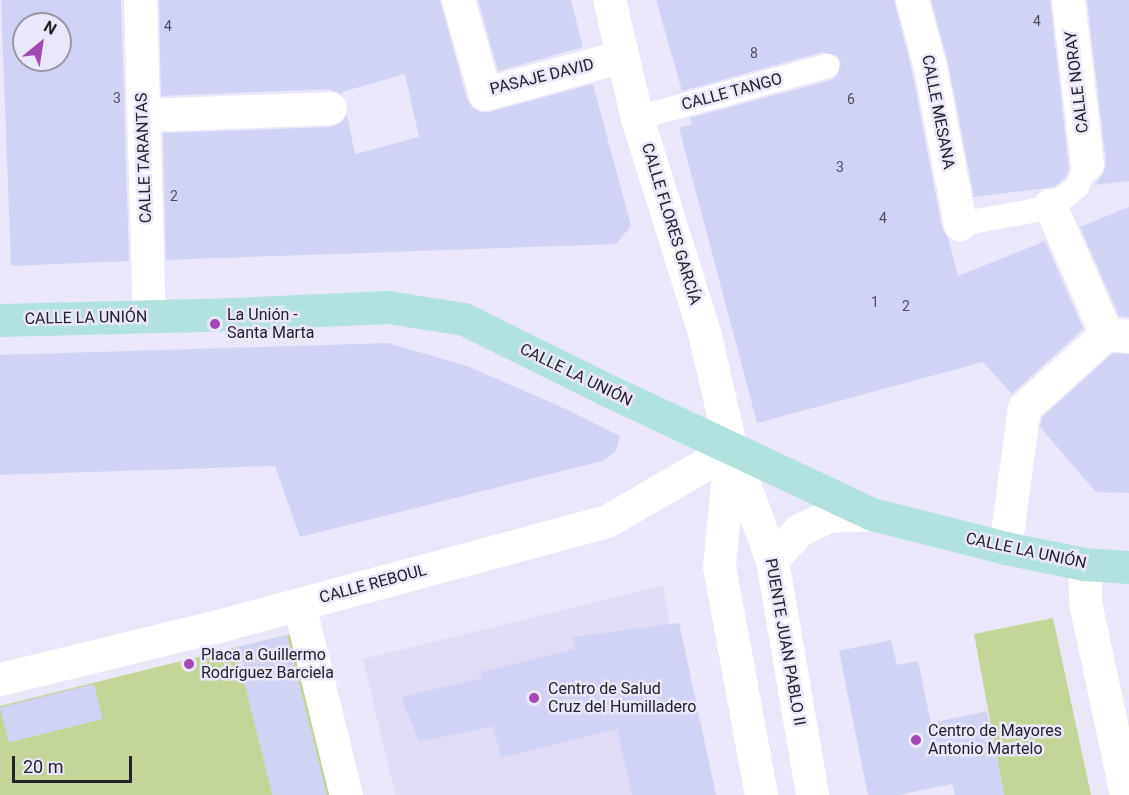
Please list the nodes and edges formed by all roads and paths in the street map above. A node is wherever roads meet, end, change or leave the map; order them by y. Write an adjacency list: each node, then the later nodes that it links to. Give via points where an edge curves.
1 (140, 0): 9 (street, CALLE TARANTAS)
2 (458, 0): 6 (street, PASAJE DAVID, via 485,94)
3 (609, 0): 6 (street, CALLE FLORES GARCÍA)
4 (912, 0): 13 (street, CALLE MESANA, via 930,67)
5 (1068, 0): 11 (street, CALLE NORAY)
6 (622, 56): 10 (street, CALLE FLORES GARCÍA)
7 (827, 66): 10 (lane, CALLE TANGO)
8 (330, 108): 9 (street)
9 (143, 115): 14 (street, CALLE TARANTAS)
10 (637, 118): 17 (street, CALLE FLORES GARCÍA, via 705,332)
11 (1087, 164): 12 (lane, via 1077,187)
12 (1050, 205): 13 (lane); 16 (street)
13 (960, 224)
14 (149, 316): 15 (main road, CALLE LA UNIÓN); 17 (main road, CALLE LA UNIÓN, via 388,307 464,319)
15 (0, 320)
16 (1118, 335): 19 (street, via 1024,408)
17 (731, 449): 18 (main road, CALLE LA UNIÓN); 20 (street, PUENTE JUAN PABLO II); 23 (street, CALLE REBOUL, via 607,521); 27 (street, via 719,566)
18 (872, 514): 19 (main road, CALLE LA UNIÓN); 20 (street, via 829,516 799,530)
19 (1005, 548): 21 (main road, CALLE LA UNIÓN)
20 (772, 560): 28 (street, PUENTE JUAN PABLO II)
21 (1084, 564): 22 (main road, CALLE LA UNIÓN); 25 (street, via 1085,602)
22 (1129, 567)
23 (298, 604): 24 (street, CALLE REBOUL); 26 (street)
24 (0, 679)
25 (1124, 758): 29 (street)
26 (346, 795)
27 (761, 795)
28 (812, 795)
29 (1126, 795)

